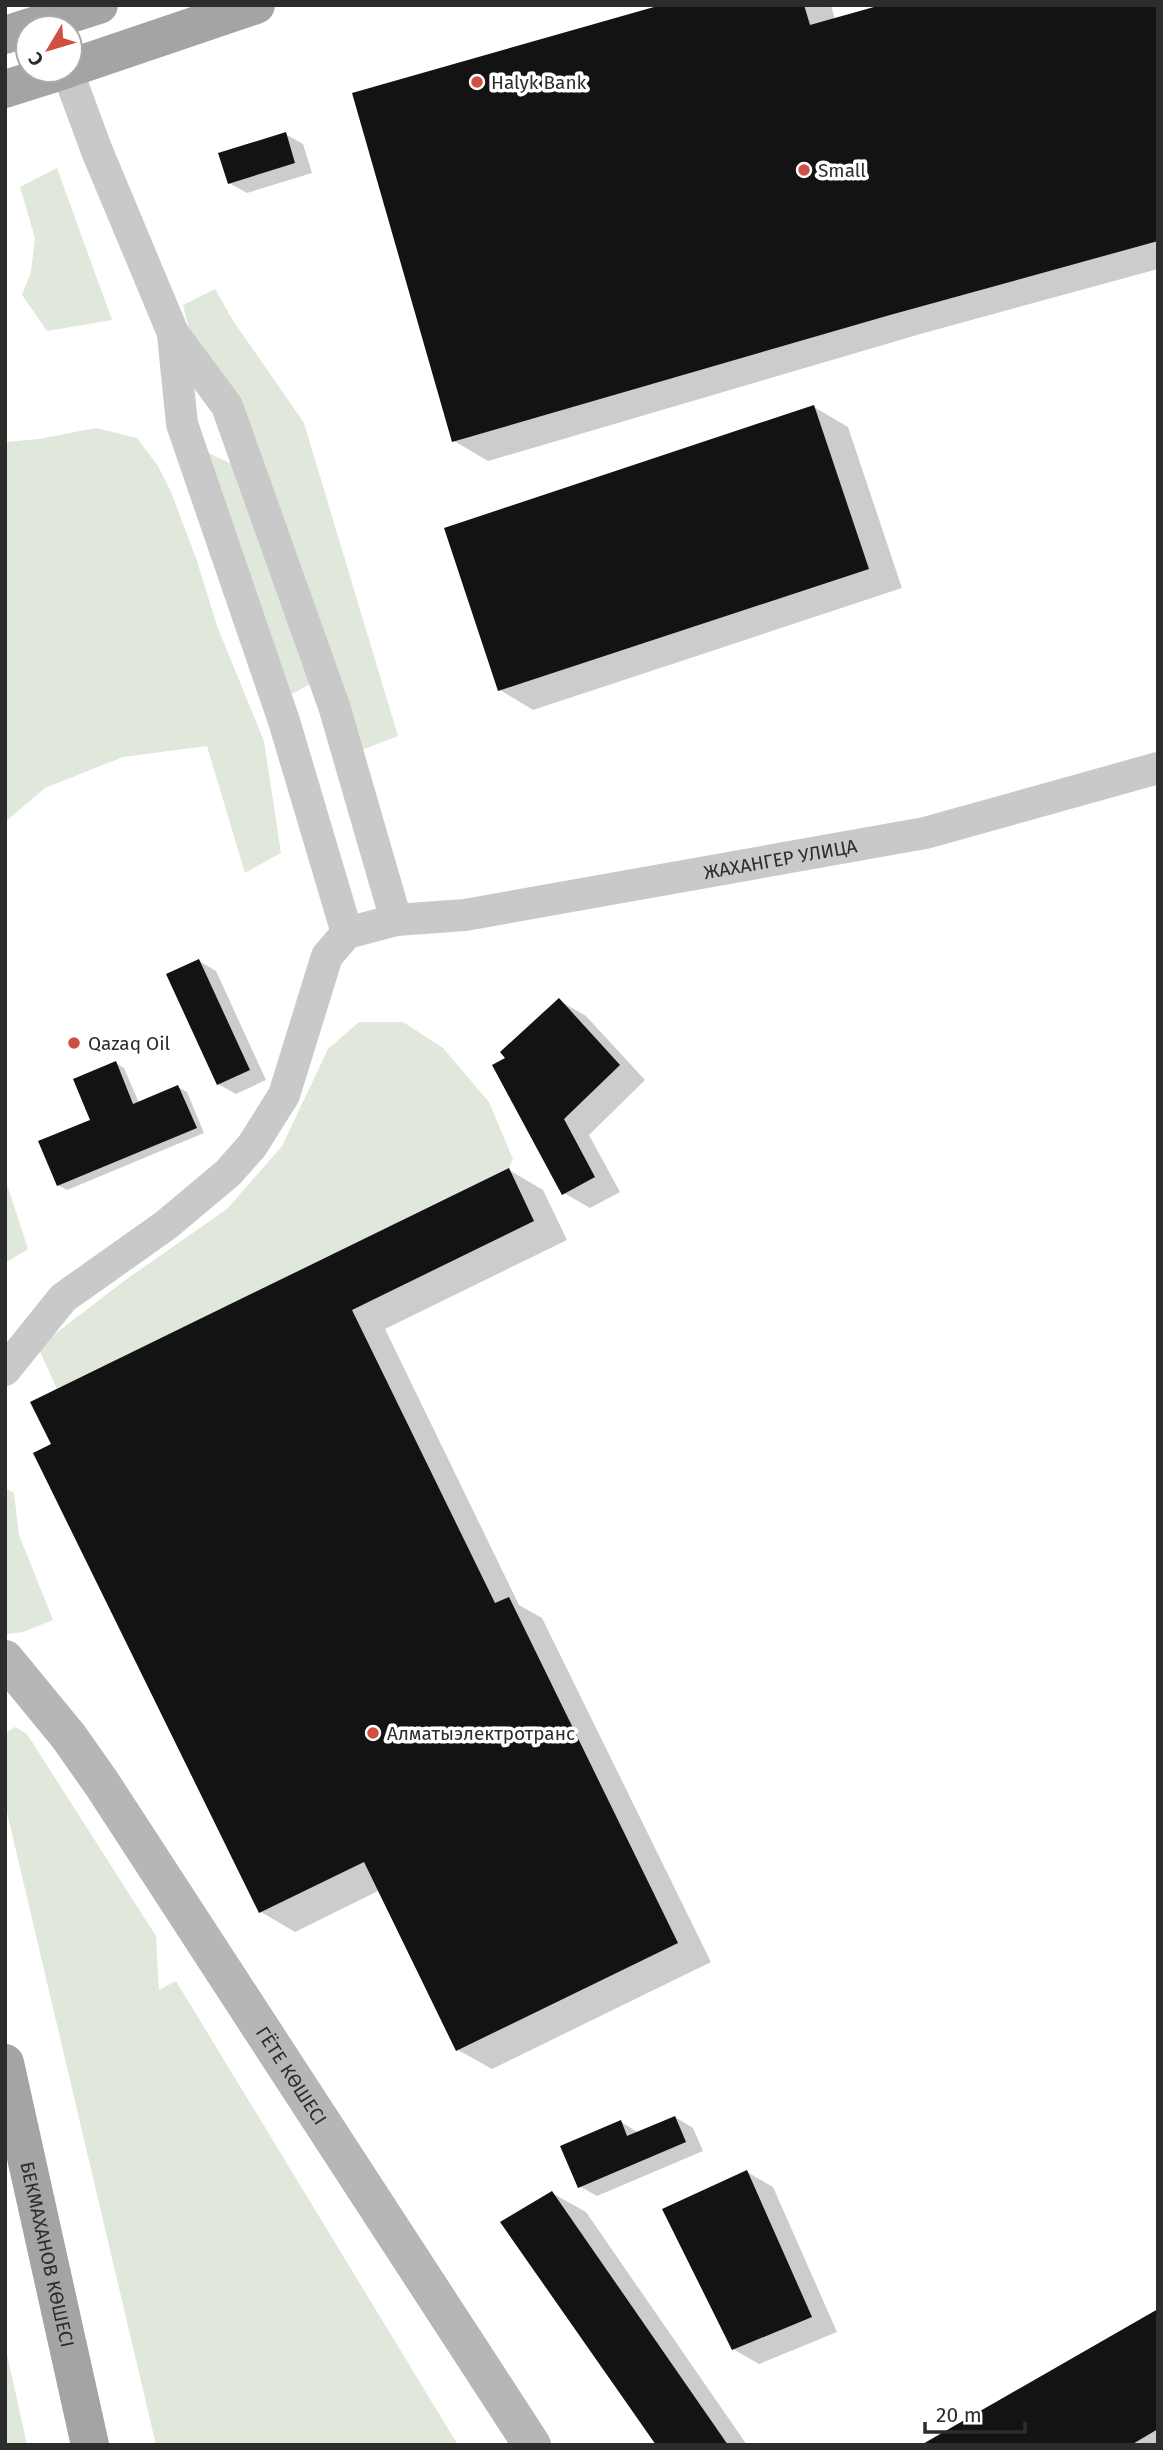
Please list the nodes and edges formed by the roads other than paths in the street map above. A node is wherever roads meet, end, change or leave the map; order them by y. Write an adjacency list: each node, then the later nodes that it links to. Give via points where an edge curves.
1 (99, 5): 3 (main road)
2 (256, 5): 4 (main road)
3 (5, 35)
4 (84, 63)
5 (73, 84): 6 (street)
6 (173, 334): 8 (street, via 228,406 334,706); 9 (street, via 182,424 284,720)
7 (1158, 768): 8 (street, ЖАХАНГЕР УЛИЦА, via 925,833 465,915)
8 (396, 920): 9 (street, ЖАХАНГЕР УЛИЦА)
9 (347, 933): 10 (street, via 327,956 284,1095 252,1146 228,1173 166,1225 63,1298)
10 (5, 1370)
11 (5, 1659): 13 (main road, ГЁТЕ КӨШЕСІ)
12 (5, 1690): 13 (main road, via 26,1694)
13 (46, 1710): 16 (main road, ГЁТЕ КӨШЕСІ, via 102,1784)
14 (5, 2063): 15 (main road, БЕКМАХАНОВ КӨШЕСІ)
15 (90, 2445)
16 (532, 2445)

